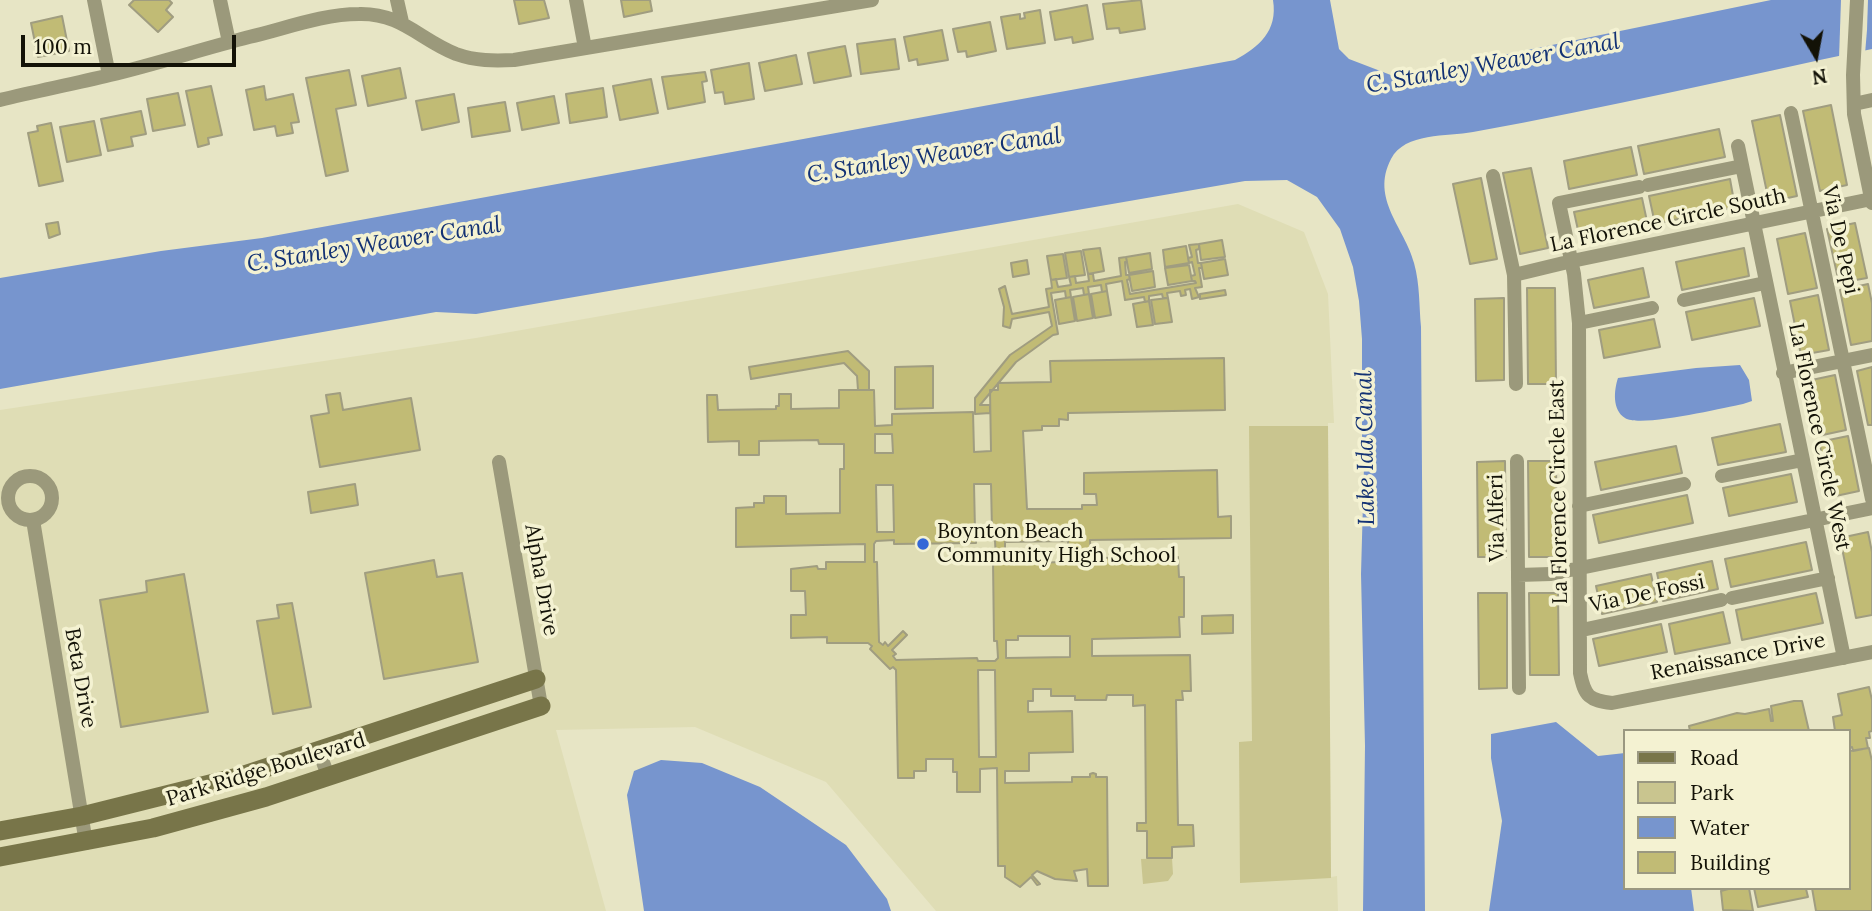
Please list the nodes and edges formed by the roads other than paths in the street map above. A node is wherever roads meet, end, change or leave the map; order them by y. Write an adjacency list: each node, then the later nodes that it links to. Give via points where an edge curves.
1 (94, 0): 10 (street)
2 (220, 0): 8 (street)
3 (397, 0): 7 (street)
4 (576, 0): 9 (street)
5 (872, 0): 9 (street)
6 (1857, 0): 13 (street)
7 (402, 22): 8 (street, via 370,14 334,16); 9 (street, via 446,49 480,60 514,60)
8 (229, 42): 10 (street)
9 (585, 48)
10 (109, 75): 11 (street)
11 (0, 100)
12 (1872, 100): 13 (street)
13 (1854, 104): 18 (street)
14 (1791, 113): 19 (street, Via De Pepi)
15 (1738, 146): 16 (street, La Florence Circle West)
16 (1742, 166): 20 (street, La Florence Circle West); 21 (street, La Florence Circle East, via 1559,203)
17 (1493, 176): 22 (street)
18 (1872, 201): 19 (street, La Florence Circle South)
19 (1812, 212): 20 (street, La Florence Circle South); 28 (street, Via De Pepi)
20 (1753, 225): 21 (street, La Florence Circle South); 23 (street, La Florence Circle West)
21 (1572, 261): 22 (street, La Florence Circle South); 26 (street, La Florence Circle East)
22 (1514, 275): 30 (street)
23 (1765, 283): 24 (street); 29 (street, La Florence Circle West)
24 (1684, 300)
25 (1652, 308): 26 (street)
26 (1578, 323): 37 (street, La Florence Circle East)
27 (1872, 355): 28 (street)
28 (1843, 361): 29 (street); 36 (street, Via De Pepi)
29 (1783, 373): 31 (street, La Florence Circle West)
30 (1516, 384)
31 (1803, 460): 34 (street); 40 (street, La Florence Circle West)
32 (1517, 461): 42 (street, Via Alferi)
33 (499, 462): 47 (street, Alpha Drive)
34 (1722, 476)
35 (1684, 484): 37 (street)
36 (1872, 499)
37 (1579, 506): 41 (street, La Florence Circle East)
38 (1872, 508): 40 (street, Via Alferi)
39 (33, 520): 53 (street, Beta Drive)
40 (1816, 520): 41 (street, Via Alferi); 43 (street, La Florence Circle West)
41 (1580, 569): 42 (street, Via Alferi); 44 (street, La Florence Circle East)
42 (1518, 575): 48 (street, Via Alferi)
43 (1828, 578): 44 (street, Via De Fossi); 46 (street, La Florence Circle West)
44 (1582, 630): 49 (street, La Florence Circle East, via 1580,673 1585,691 1594,701)
45 (1872, 652): 46 (street, Renaissance Drive)
46 (1844, 658): 49 (street, Renaissance Drive)
47 (536, 679): 50 (street, Alpha Drive); 51 (street, Park Ridge Boulevard)
48 (1519, 688)
49 (1612, 703)
50 (541, 706): 52 (street, Park Ridge Boulevard)
51 (319, 751): 52 (street); 53 (street, Park Ridge Boulevard)
52 (328, 776): 55 (street, Park Ridge Boulevard, via 266,797)
53 (82, 816): 54 (street, Park Ridge Boulevard); 55 (street, Beta Drive)
54 (0, 831)
55 (86, 843): 56 (street, Park Ridge Boulevard)
56 (0, 857)

